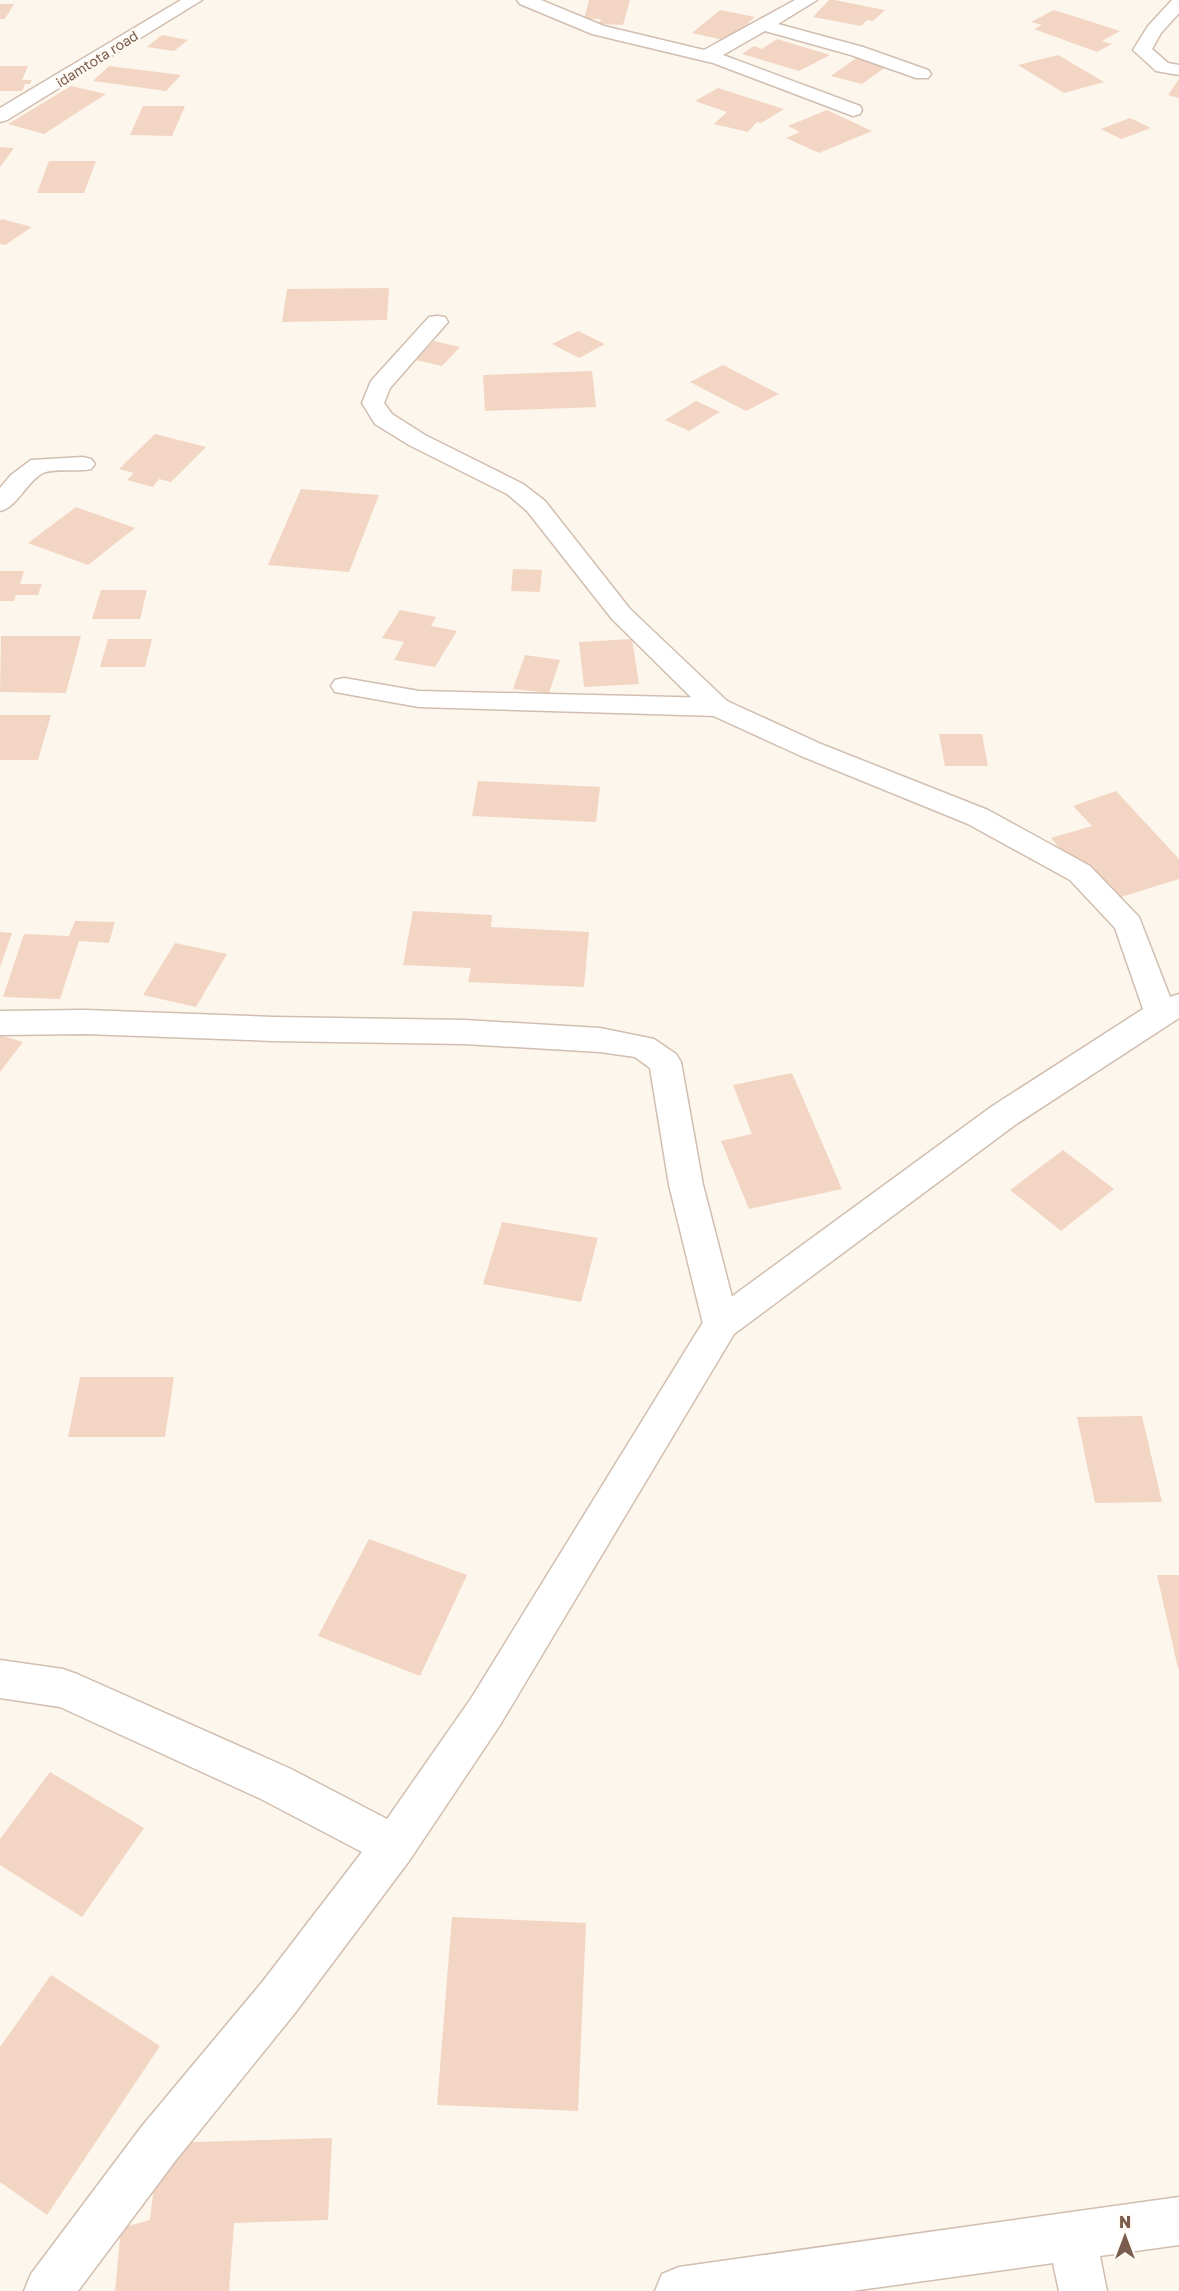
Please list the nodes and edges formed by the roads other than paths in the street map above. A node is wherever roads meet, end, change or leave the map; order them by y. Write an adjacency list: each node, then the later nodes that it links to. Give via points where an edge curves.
1 (192, 0): 10 (street, idamtota road)
2 (526, 0): 6 (street, via 598,30)
3 (808, 0): 5 (street)
4 (1179, 3): 7 (street, via 1142,50 1162,67)
5 (762, 25): 6 (street); 8 (street)
6 (706, 56): 9 (street)
7 (1179, 70)
8 (922, 74)
9 (853, 110)
10 (0, 116)
11 (437, 322): 15 (street, via 379,386 373,403 383,419 514,489 536,506 621,614)
12 (83, 464): 13 (street, via 39,465 19,480)
13 (0, 504)
14 (344, 686): 15 (street, via 419,699)
15 (717, 707): 16 (street, via 811,750 978,817 1080,873 1128,924)
16 (1170, 1009): 18 (street, via 1003,1116)
17 (0, 1023): 18 (street, via 464,1032 600,1040 643,1047 665,1062 686,1185)
18 (721, 1324): 20 (street, via 486,1712)
19 (0, 1679): 20 (street, via 63,1688 276,1784)
20 (394, 1846): 23 (street, via 279,1997 159,2143)
21 (1179, 2221): 22 (street)
22 (1071, 2236): 24 (street); 25 (street)
23 (48, 2291)
24 (679, 2291)
25 (1083, 2291)

